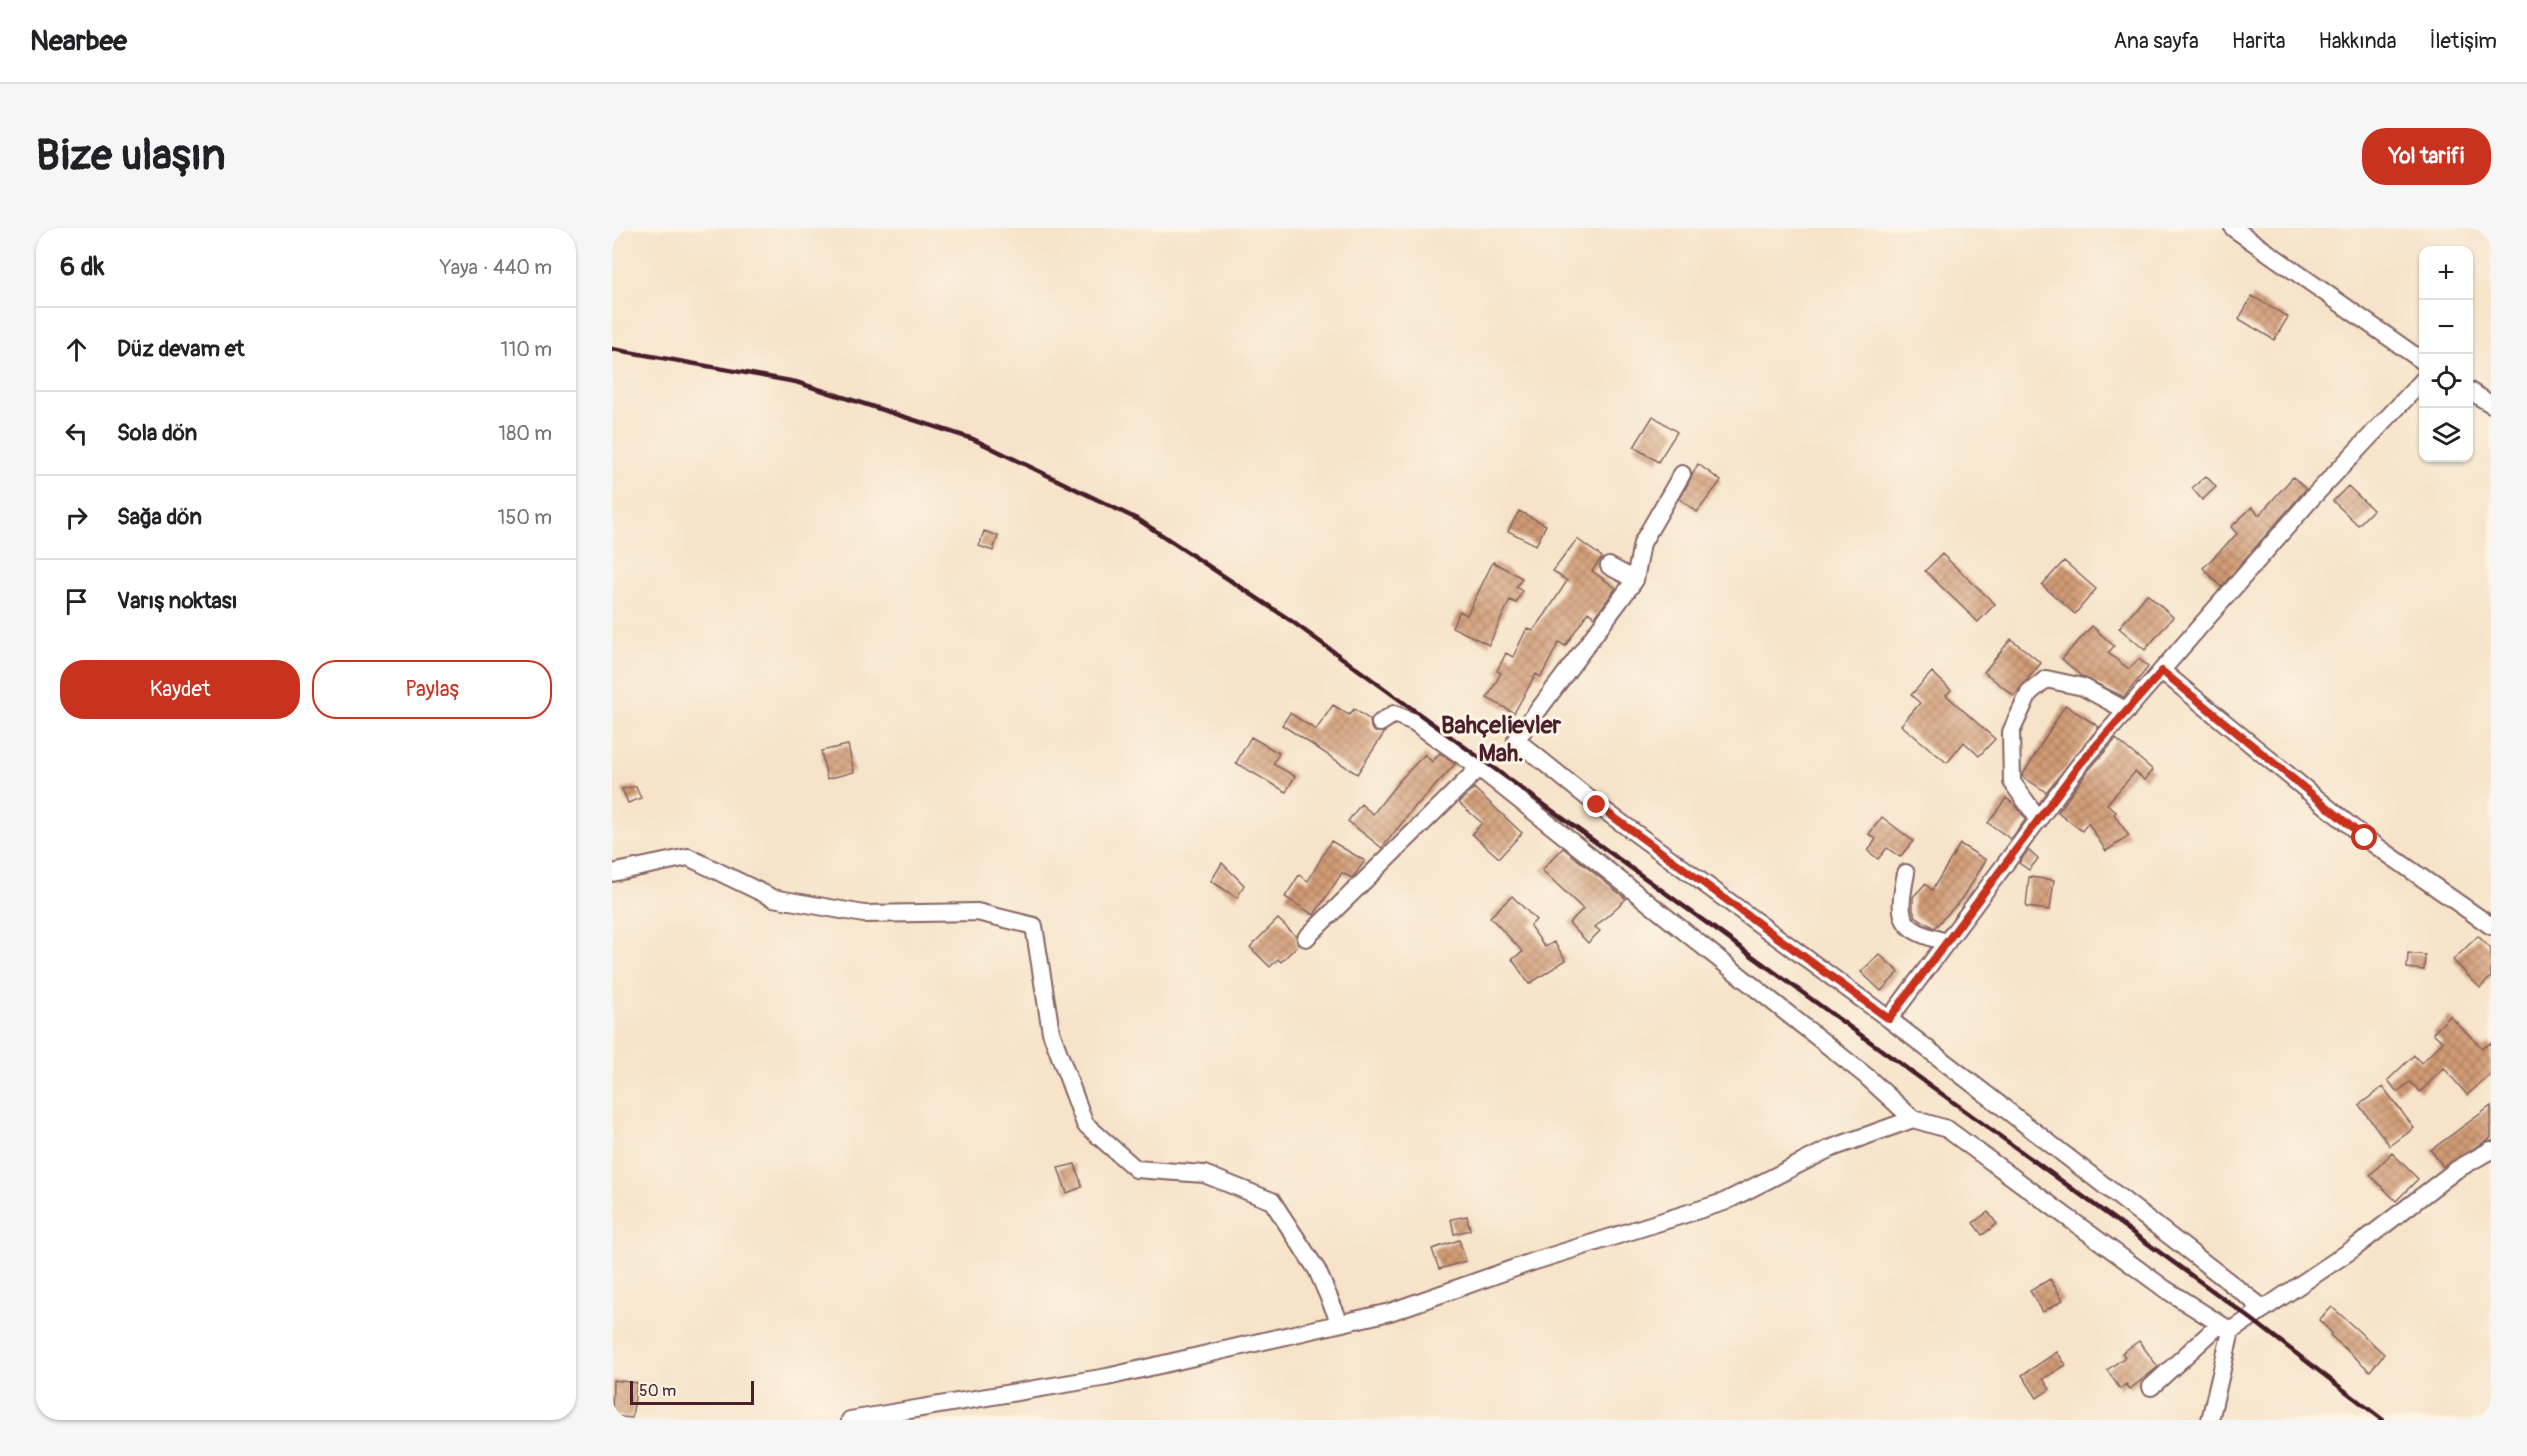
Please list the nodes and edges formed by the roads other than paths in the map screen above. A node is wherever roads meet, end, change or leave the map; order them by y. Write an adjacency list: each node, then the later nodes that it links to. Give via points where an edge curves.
1 (2233, 228): 2 (street)
2 (2419, 358)
3 (2419, 384): 9 (street, via 2312,499)
4 (2473, 393): 5 (street)
5 (2491, 404)
6 (1682, 474): 8 (street, via 1642,543)
7 (1609, 566): 8 (street)
8 (1635, 580): 19 (street, via 1516,740 1597,805)
9 (2162, 671): 10 (street); 16 (street, via 2365,838)
10 (2127, 711): 13 (street, via 2080,764); 13 (street, via 2083,687 2046,679 2029,693 2011,732 2012,782)
11 (1380, 723): 12 (street, via 1394,714 1414,722)
12 (1479, 768): 17 (street); 20 (street, via 1866,1076)
13 (2039, 820): 18 (street)
14 (612, 873): 23 (street, via 688,857 773,898 864,914 977,912 1034,926 1051,1032 1085,1124 1136,1169 1204,1173 1272,1201 1317,1270)
15 (1906, 873): 18 (street, via 1900,905 1905,920 1920,936)
16 (2491, 926)
17 (1306, 938)
18 (1947, 942): 19 (street)
19 (1889, 1019): 22 (street)
20 (1913, 1119): 23 (street, via 1829,1149 1724,1202 1532,1262 1390,1312); 24 (street, via 1947,1129 2165,1289)
21 (2491, 1150): 22 (street, via 2456,1170 2353,1249)
22 (2264, 1308): 24 (street)
23 (1340, 1323): 26 (street, via 1107,1377)
24 (2225, 1328): 25 (street); 27 (street)
25 (2151, 1387)
26 (850, 1420)
27 (2210, 1420)

